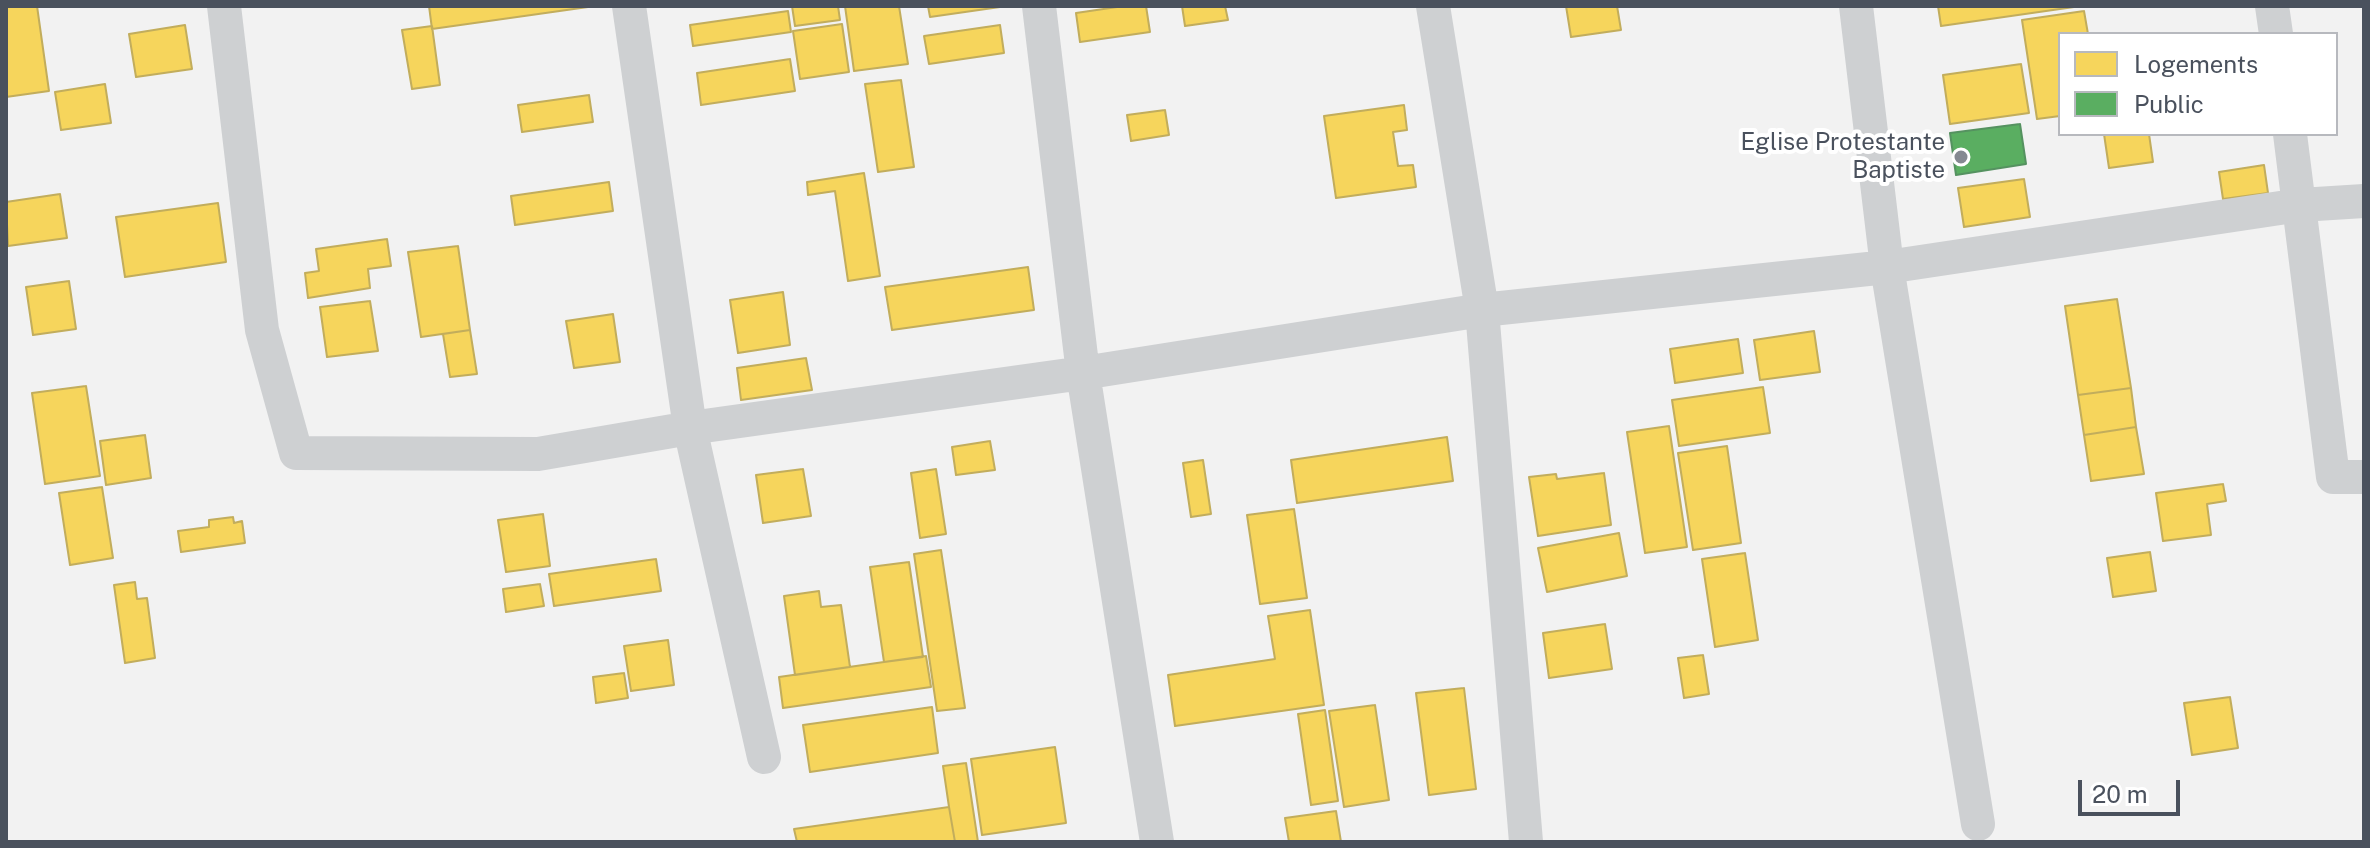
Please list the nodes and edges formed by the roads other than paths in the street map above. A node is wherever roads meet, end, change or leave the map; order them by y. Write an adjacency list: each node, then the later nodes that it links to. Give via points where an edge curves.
1 (224, 6): 14 (street, via 262,330 296,453 538,454)
2 (629, 6): 14 (street)
3 (1039, 6): 13 (street)
4 (1433, 6): 12 (street)
5 (1856, 6): 11 (street)
6 (2272, 6): 7 (street)
7 (2276, 32)
8 (2290, 136): 10 (street)
9 (2364, 201): 10 (street)
10 (2300, 205): 11 (street); 15 (street, via 2333,477)
11 (1887, 267): 12 (street); 17 (street)
12 (1482, 310): 13 (street); 19 (street)
13 (1083, 373): 14 (street); 18 (street)
14 (690, 428): 16 (street)
15 (2364, 477)
16 (764, 757)
17 (1978, 824)
18 (1157, 842)
19 (1526, 842)

